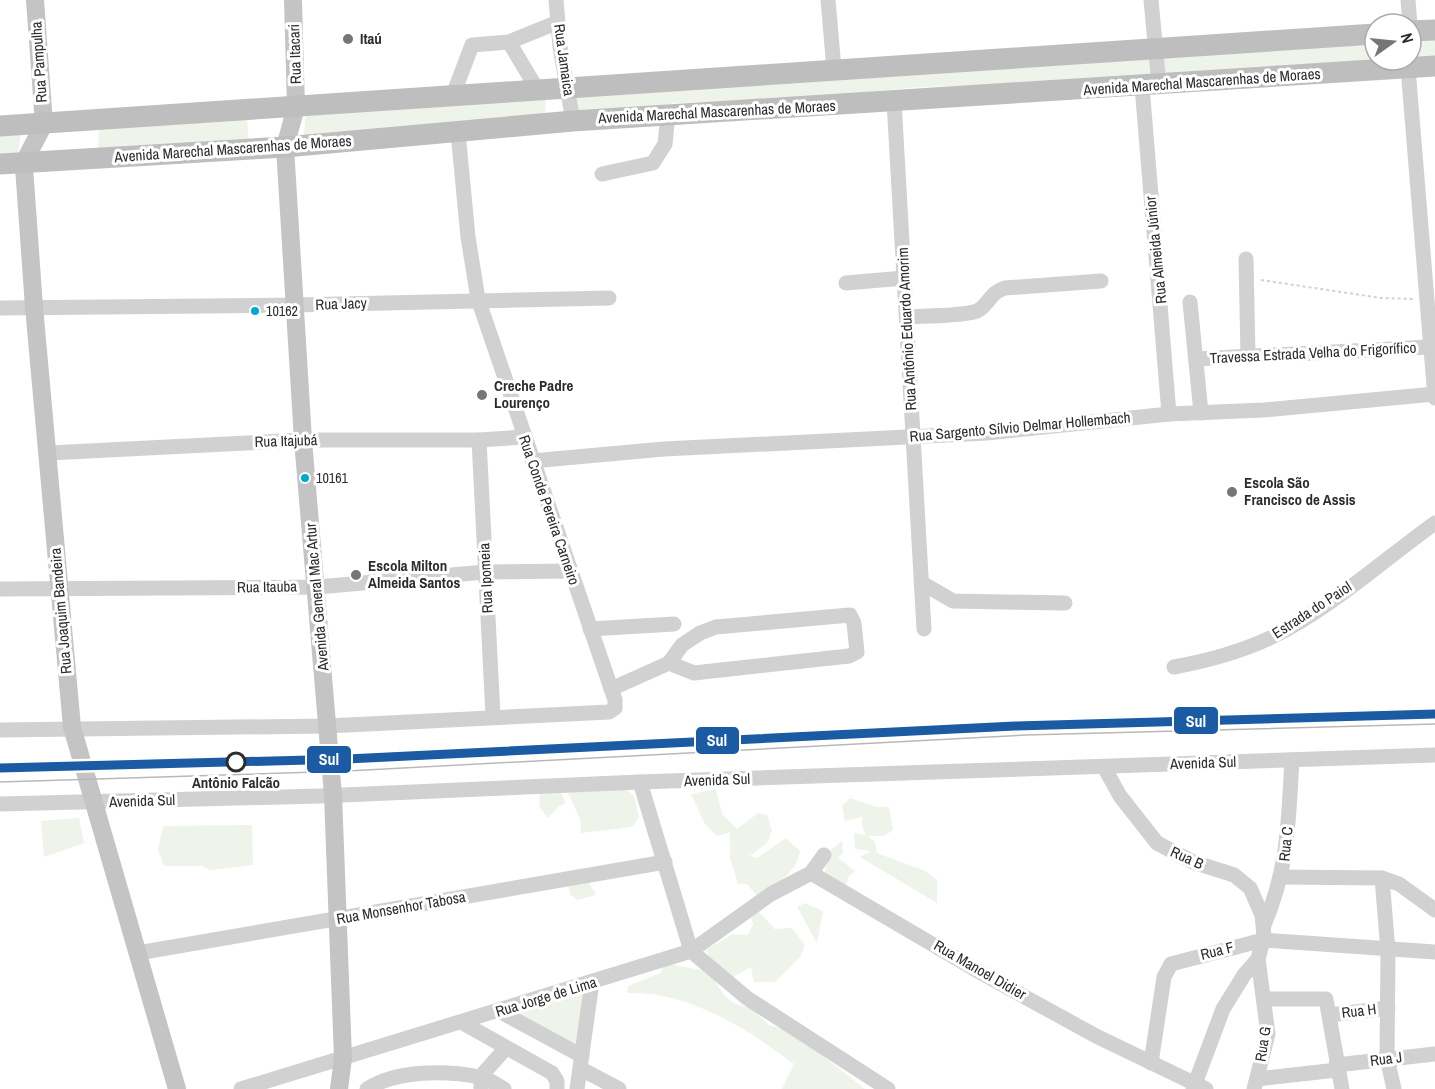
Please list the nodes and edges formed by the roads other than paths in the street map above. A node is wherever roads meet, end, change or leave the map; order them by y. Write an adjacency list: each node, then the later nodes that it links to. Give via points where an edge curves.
1 (35, 0): 21 (main road, Rua Pampulha)
2 (293, 0): 18 (main road, Rua Itacari)
3 (556, 0): 6 (street, Rua Jamaica)
4 (828, 0): 10 (street)
5 (1151, 0): 9 (street, Rua Almeida Júnior)
6 (558, 22): 8 (street); 14 (street, Rua Jamaica)
7 (1363, 35): 9 (highway)
8 (508, 42): 15 (street); 16 (street, via 472,45)
9 (1155, 49): 10 (highway); 13 (street, Rua Almeida Júnior)
10 (834, 69): 14 (highway)
11 (1363, 71): 13 (highway, Avenida Marechal Mascarenhas de Moraes)
12 (1408, 72): 39 (street)
13 (1150, 86): 17 (highway, Avenida Marechal Mascarenhas de Moraes); 44 (street, Rua Almeida Júnior)
14 (567, 87): 15 (highway); 20 (street, Rua Jamaica)
15 (537, 89): 16 (highway)
16 (453, 95): 18 (highway)
17 (894, 101): 19 (highway, Avenida Marechal Mascarenhas de Moraes); 29 (street, Rua Antônio Eduardo Amorim)
18 (296, 107): 21 (highway); 24 (main road, Avenida General Mac Artur)
19 (668, 115): 20 (highway, Avenida Marechal Mascarenhas de Moraes); 27 (street, via 665,144 653,163)
20 (573, 121): 23 (highway, Avenida Marechal Mascarenhas de Moraes)
21 (44, 124): 22 (highway); 25 (main road)
22 (0, 126)
23 (458, 133): 24 (highway, Avenida Marechal Mascarenhas de Moraes); 33 (street, Rua Conde Pereira Carneiro)
24 (285, 147): 25 (highway, Avenida Marechal Mascarenhas de Moraes); 35 (main road, Avenida General Mac Artur)
25 (24, 162): 26 (highway, Avenida Marechal Mascarenhas de Moraes); 36 (main road, Rua Joaquim Bandeira)
26 (0, 164)
27 (602, 174)
28 (1246, 259): 40 (street)
29 (904, 278): 31 (street); 38 (street, Rua Antônio Eduardo Amorim)
30 (1101, 281): 38 (street, via 1005,288 992,293 974,312)
31 (846, 283)
32 (609, 298): 33 (street, Rua Jacy)
33 (478, 299): 35 (street, Rua Jacy); 45 (street, Rua Conde Pereira Carneiro)
34 (1190, 302): 41 (street)
35 (294, 305): 36 (street, Rua Jacy); 47 (main road, Avenida General Mac Artur)
36 (34, 307): 37 (street, Rua Jacy); 49 (main road, Rua Joaquim Bandeira)
37 (0, 308)
38 (907, 317): 46 (street, Rua Antônio Eduardo Amorim)
39 (1429, 347): 40 (street, Travessa Estrada Velha do Frigorífico); 42 (street)
40 (1248, 356): 41 (street, Travessa Estrada Velha do Frigorífico)
41 (1196, 359): 43 (street)
42 (1435, 395): 43 (street, Rua Sargento Sílvio Delmar Hollembach)
43 (1201, 413): 44 (street, Rua Sargento Sílvio Delmar Hollembach)
44 (1169, 414): 46 (street, Rua Sargento Sílvio Delmar Hollembach, via 987,434)
45 (524, 437): 48 (street, Rua Itajubá); 50 (street, Rua Conde Pereira Carneiro)
46 (914, 437): 50 (street, Rua Sargento Sílvio Delmar Hollembach, via 663,448); 54 (street, Rua Antônio Eduardo Amorim)
47 (303, 440): 48 (street, Rua Itajubá); 49 (street, Rua Itajubá); 55 (main road, Avenida General Mac Artur)
48 (479, 440): 53 (street, Rua Ipomeia)
49 (49, 453): 57 (main road, Rua Joaquim Bandeira)
50 (532, 461): 52 (street, Rua Conde Pereira Carneiro)
51 (1435, 523): 63 (street, Estrada do Paiol, via 1340,594 1271,637 1206,661)
52 (569, 571): 53 (street, Rua Itauba); 60 (street, Rua Conde Pereira Carneiro)
53 (485, 572): 55 (street, Rua Itauba); 65 (street, Rua Ipomeia)
54 (922, 583): 58 (street, via 953,601); 61 (street, Rua Antônio Eduardo Amorim)
55 (318, 586): 57 (street, Rua Itauba); 66 (main road, Avenida General Mac Artur)
56 (0, 589): 57 (street, Rua Itauba)
57 (58, 590): 67 (main road, Rua Joaquim Bandeira)
58 (1065, 603)
59 (674, 624): 60 (street)
60 (590, 629): 64 (street, Rua Conde Pereira Carneiro)
61 (924, 629)
62 (669, 663): 62 (street, via 694,673 849,656 857,652 854,623 850,615 716,627 682,645); 64 (street)
63 (1174, 668)
64 (611, 688): 65 (street, Rua Conde Pereira Carneiro, via 615,708 609,712)
65 (493, 716): 66 (street)
66 (327, 726): 67 (street); 73 (main road, Avenida General Mac Artur)
67 (72, 727): 68 (street); 74 (main road, Rua Joaquim Bandeira)
68 (0, 730)
69 (1435, 755): 70 (street, Avenida Sul)
70 (1292, 760): 71 (street, Avenida Sul); 79 (street, Rua C, via 1287,855)
71 (1104, 767): 72 (street, Avenida Sul); 83 (street, Rua B, via 1120,796 1157,843 1244,882 1257,899)
72 (640, 782): 73 (street, Avenida Sul); 77 (street)
73 (333, 795): 74 (street, Avenida Sul); 82 (main road, Avenida General Mac Artur)
74 (92, 803): 75 (street, Avenida Sul); 87 (main road, Rua Joaquim Bandeira)
75 (0, 804)
76 (824, 855): 78 (street, Rua Jorge de Lima)
77 (665, 862): 82 (street, Rua Monsenhor Tabosa); 84 (street)
78 (811, 873): 84 (street, Rua Jorge de Lima, via 771,894); 100 (street, Rua Manoel Didier, via 983,974)
79 (1281, 877): 80 (street); 83 (street, Rua C)
80 (1382, 878): 81 (street, via 1399,884); 85 (street)
81 (1435, 910)
82 (336, 920): 87 (street, Rua Monsenhor Tabosa); 97 (main road, Avenida General Mac Artur)
83 (1263, 932): 85 (street); 88 (street); 100 (street, Rua F, via 1172,964 1164,977)
84 (691, 951): 89 (street, Rua Jorge de Lima); 115 (street, via 747,998)
85 (1388, 951): 86 (street); 91 (street)
86 (1435, 952)
87 (138, 953): 106 (main road, Rua Joaquim Bandeira)
88 (1258, 959): 90 (street, Rua G); 107 (street, via 1223,1009)
89 (592, 982): 92 (street, Rua Jorge de Lima); 99 (street)
90 (1264, 999): 93 (street, via 1326,999); 105 (street, Rua G, via 1268,1034)
91 (1388, 1008): 93 (street, Rua H); 98 (street)
92 (499, 1011): 94 (street, Rua Jorge de Lima); 99 (street)
93 (1330, 1015): 101 (street)
94 (461, 1022): 95 (street); 97 (street, Rua Jorge de Lima)
95 (506, 1048): 104 (street); 112 (street, via 552,1073)
96 (1435, 1054): 98 (street, Rua J)
97 (343, 1058): 108 (street, Rua Jorge de Lima); 109 (main road, Avenida General Mac Artur)
98 (1387, 1058): 101 (street, Rua J); 117 (street)
99 (582, 1062): 113 (street); 114 (street)
100 (1151, 1063): 107 (street, Rua Manoel Didier)
101 (1337, 1068): 105 (street, Rua J); 116 (street)
102 (396, 1082): 103 (street, via 412,1073); 110 (street)
103 (454, 1082): 104 (street)
104 (481, 1083): 111 (street)
105 (1256, 1084)
106 (178, 1087)
107 (1197, 1087)
108 (240, 1089)
109 (339, 1089)
110 (367, 1089)
111 (504, 1089)
112 (557, 1089)
113 (577, 1089)
114 (619, 1089)
115 (888, 1089)
116 (1342, 1089)
117 (1394, 1089)

